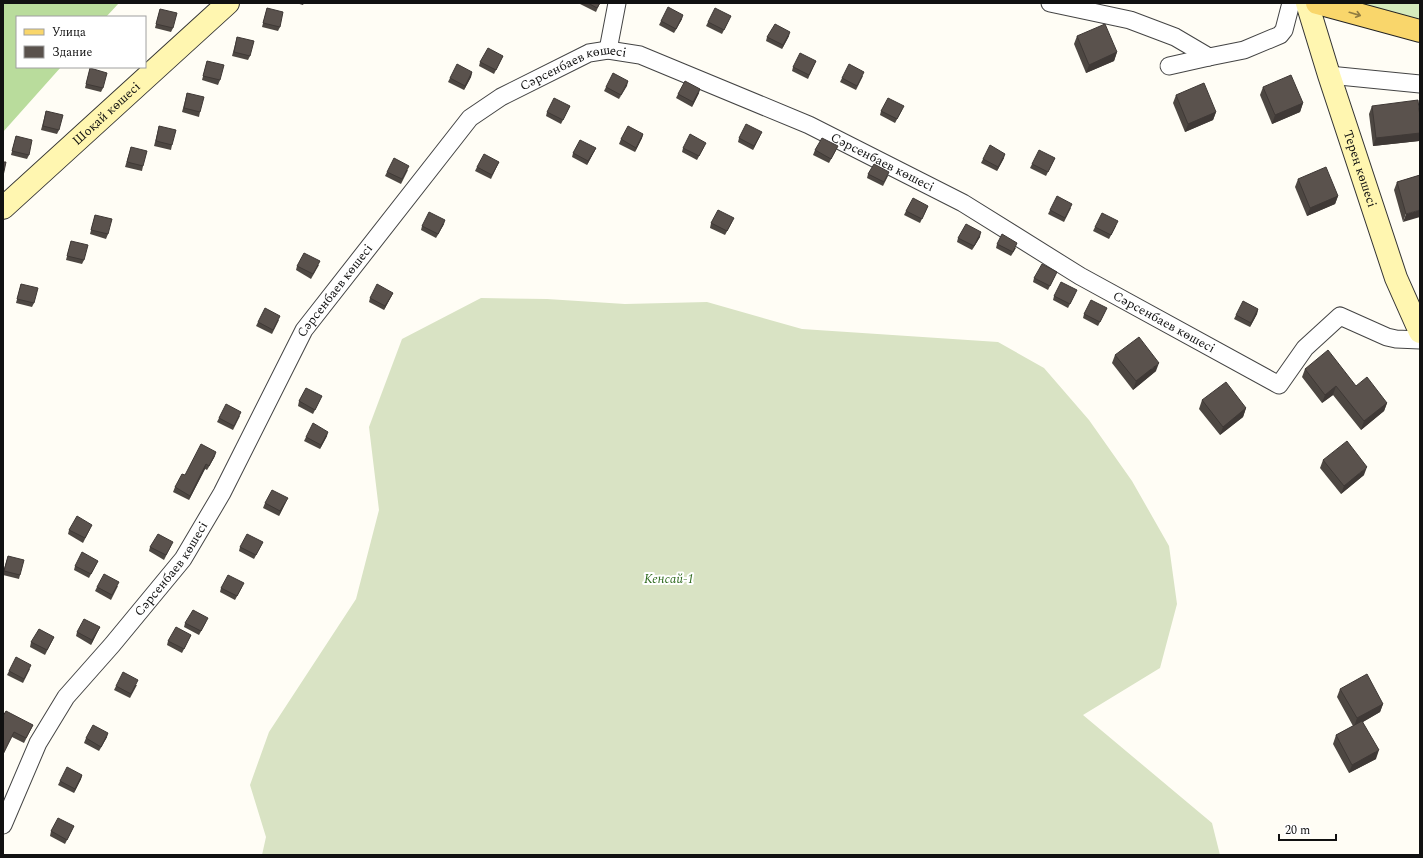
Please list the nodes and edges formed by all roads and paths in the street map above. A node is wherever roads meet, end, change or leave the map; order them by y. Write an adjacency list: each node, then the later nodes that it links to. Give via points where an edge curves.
1 (228, 3): 13 (street, Шоқай көшесі)
2 (617, 3): 8 (street)
3 (1050, 3): 9 (street, via 1130,20 1175,37)
4 (1291, 3): 9 (street, via 1284,30 1280,35 1244,50)
5 (1307, 3): 11 (street, Терең көшесі)
6 (1317, 3): 7 (main road, one-way to 7)
7 (1420, 31)
8 (608, 50): 15 (street, Сәрсенбаев көшесі, via 640,55 809,125 963,203 1080,276 1279,385 1305,348 1340,316 1387,337); 16 (street, Сәрсенбаев көшесі, via 589,53 501,97 470,118 381,230 304,330 222,493 183,559 66,697 38,743)
9 (1209, 58): 10 (street)
10 (1169, 66)
11 (1329, 75): 12 (street); 14 (street, Терең көшесі, via 1396,278)
12 (1420, 84)
13 (3, 208)
14 (1420, 332)
15 (1420, 340)
16 (3, 825)

